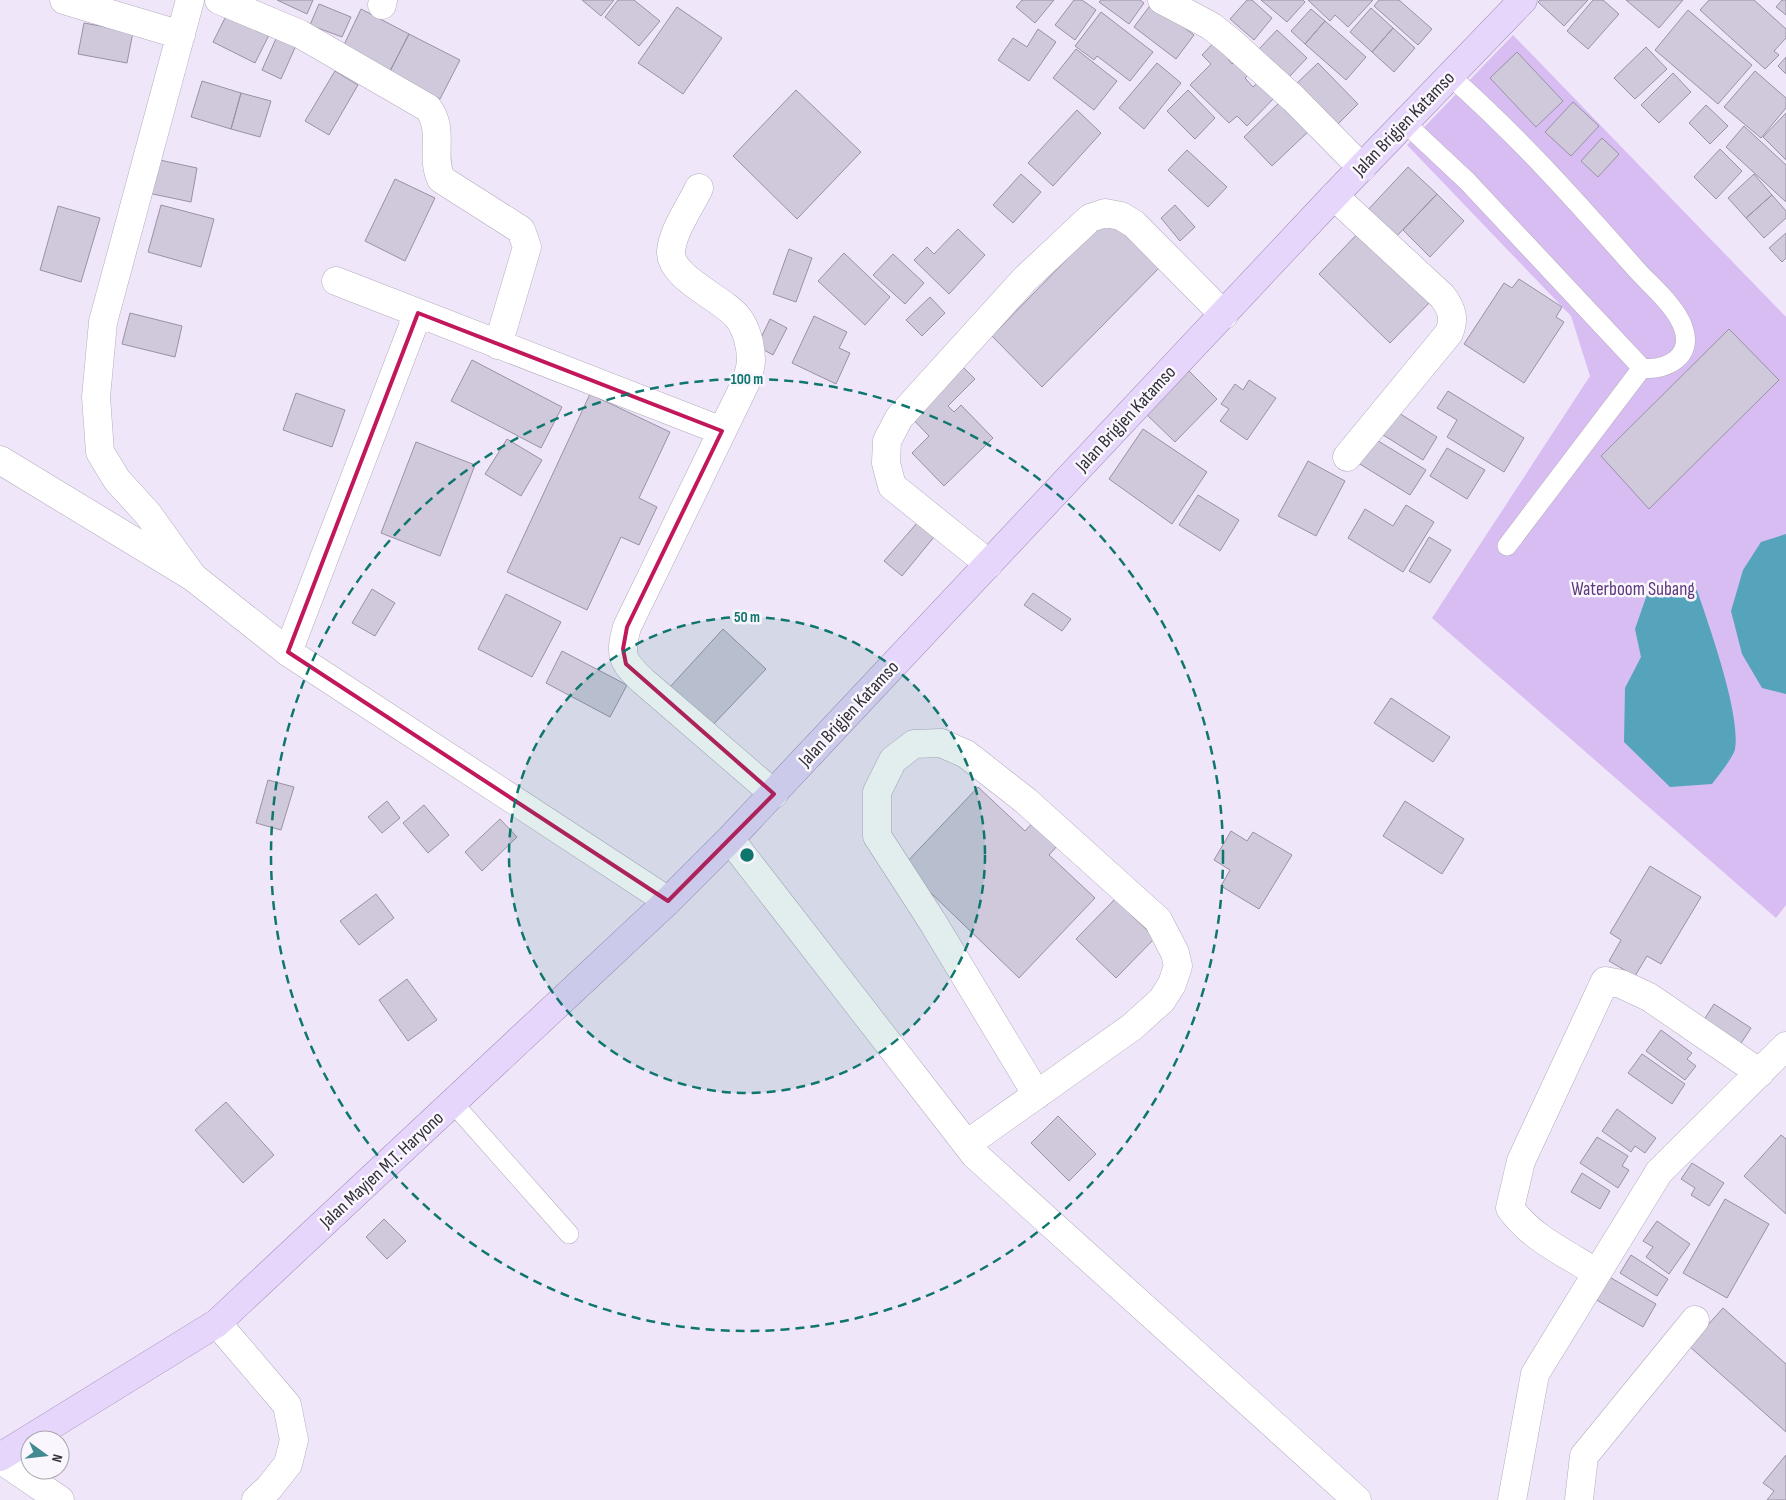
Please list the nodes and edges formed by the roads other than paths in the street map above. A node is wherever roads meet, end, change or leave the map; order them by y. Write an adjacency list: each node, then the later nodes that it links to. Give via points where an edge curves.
1 (64, 0): 6 (street)
2 (190, 0): 6 (street)
3 (219, 0): 15 (street, via 300,34 428,108 436,117 435,166 441,179 521,230 527,247)
4 (1162, 0): 9 (street, via 1211,26 1231,42 1294,99)
5 (1523, 0): 7 (main road, Jalan Brigjen Katamso)
6 (180, 36): 22 (street, via 103,322 96,397 100,452 117,480 148,514)
7 (1450, 76): 8 (main road, Jalan Brigjen Katamso); 16 (lane, via 1484,106 1596,224 1678,317 1685,336 1684,351 1674,362 1661,368)
8 (1405, 123): 9 (main road, Jalan Brigjen Katamso); 16 (lane, via 1467,181)
9 (1362, 168): 11 (main road, Jalan Brigjen Katamso)
10 (699, 188): 17 (street, via 670,253 676,268 739,319 748,338 751,360 746,382)
11 (1334, 196): 14 (main road, Jalan Brigjen Katamso); 18 (street, via 1442,296 1453,323 1449,333)
12 (336, 282): 13 (street)
13 (418, 313): 15 (street); 23 (street)
14 (1224, 315): 21 (main road, Jalan Brigjen Katamso); 21 (street, via 1134,224 1121,216 1105,213 1090,218 1025,279 899,418 887,441 886,463 892,486)
15 (498, 345): 17 (street)
16 (1642, 368): 20 (lane)
17 (722, 431): 24 (street, via 627,627 624,659 643,681)
18 (1347, 457)
19 (0, 460): 22 (street)
20 (1507, 546)
21 (989, 564): 24 (main road, Jalan Brigjen Katamso)
22 (192, 577): 23 (street)
23 (288, 652): 26 (street)
24 (774, 794): 25 (main road, Jalan Brigjen Katamso)
25 (730, 840): 26 (main road, Jalan Mayjen M.T. Haryono); 31 (street)
26 (668, 901): 30 (main road, Jalan Mayjen M.T. Haryono)
27 (1786, 1046): 28 (street)
28 (1760, 1073): 33 (street, via 1659,1172); 33 (street, via 1649,998 1621,984 1604,981 1522,1161 1510,1208 1520,1222 1540,1238)
29 (1037, 1094): 29 (street, via 1132,1027 1162,1000 1178,966 1175,953 1158,920 1026,800 966,754 941,743 914,744 893,760 877,792 877,836); 31 (street)
30 (453, 1103): 32 (lane); 35 (main road, Jalan Mayjen M.T. Haryono)
31 (967, 1144): 39 (street)
32 (569, 1234)
33 (1597, 1273): 40 (street, via 1535,1374)
34 (1695, 1320): 41 (street, via 1584,1456)
35 (218, 1323): 36 (main road, Jalan Mayjen M.T. Haryono); 38 (street, via 287,1405 294,1440 288,1464)
36 (0, 1458): 37 (street)
37 (60, 1500)
38 (256, 1500)
39 (1357, 1500)
40 (1512, 1500)
41 (1579, 1500)

